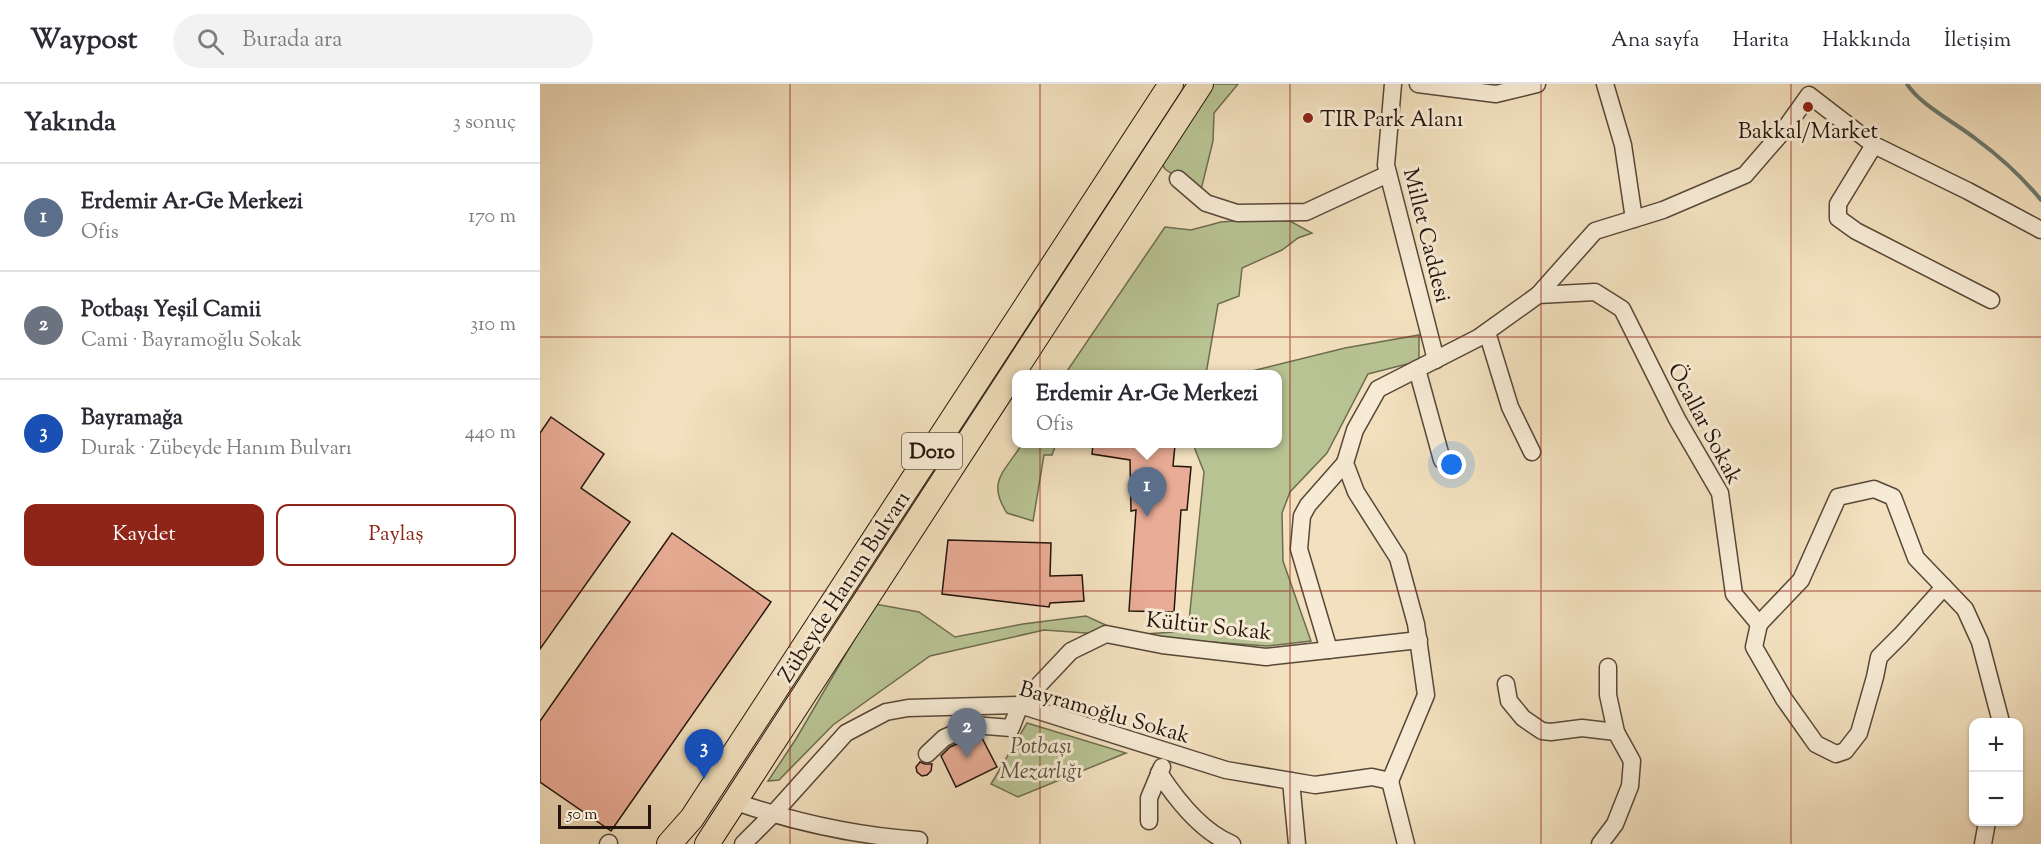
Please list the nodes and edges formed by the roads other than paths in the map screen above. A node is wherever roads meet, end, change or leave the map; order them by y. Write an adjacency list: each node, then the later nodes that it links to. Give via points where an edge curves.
1 (1171, 84): 43 (highway, Zübeyde Hanım Bulvarı / D010, via 692,818)
2 (1201, 84): 18 (highway, Zübeyde Hanım Bulvarı / D010)
3 (1393, 84): 9 (street, Millet Caddesi)
4 (1418, 84): 5 (street, via 1496,94)
5 (1537, 84)
6 (1605, 84): 11 (street, via 1623,145)
7 (1805, 89): 8 (street); 11 (street, via 1784,130 1745,175)
8 (1874, 145): 12 (street); 14 (street, via 1838,204 1838,218)
9 (1388, 174): 10 (street, via 1306,212 1237,213 1206,203); 16 (street, Millet Caddesi)
10 (1178, 178)
11 (1634, 219): 13 (street, via 1595,231)
12 (2041, 230)
13 (1538, 295): 15 (street); 24 (street, Öcallar Sokak, via 1594,292 1622,309 1677,419 1720,493 1734,594)
14 (1991, 300)
15 (1487, 332): 16 (street); 20 (street, via 1510,407)
16 (1436, 360): 17 (street)
17 (1418, 369): 21 (street); 22 (street, via 1378,389 1355,430)
18 (1016, 370)
19 (1012, 376): 37 (highway, Zübeyde Hanım Bulvarı / D010)
20 (1532, 452)
21 (1442, 460)
22 (1345, 463): 25 (street, via 1356,492 1398,558); 26 (street, via 1302,516 1299,549)
23 (1944, 587): 24 (street, via 1916,558 1893,497 1874,489 1838,497 1801,580); 24 (street, via 1879,657 1859,734 1845,751 1836,754 1816,744 1784,699 1754,646); 30 (street, via 1965,609 1980,642)
24 (1760, 624)
25 (1419, 640): 26 (street, Kültür Sokak); 36 (street, via 1426,695)
26 (1329, 650): 29 (street, Kültür Sokak, via 1266,657 1106,634 1071,651)
27 (1608, 667): 31 (street, via 1608,695)
28 (1506, 684): 31 (street, via 1509,701 1523,718 1542,731 1582,728)
29 (1020, 705): 32 (street, Bayramoğlu Sokak); 33 (street, Kültür Sokak, via 1011,728 973,725 944,738); 38 (street, Bayramoğlu Sokak, via 930,706 886,712 846,733)
30 (2000, 718)
31 (1616, 732): 48 (street, via 1632,761 1630,786 1615,824)
32 (1169, 753): 34 (street); 35 (street, Bayramoğlu Sokak, via 1226,770)
33 (927, 754)
34 (1159, 773): 39 (street, via 1149,798); 45 (street, via 1198,820)
35 (1291, 781): 36 (street, Bayramoğlu Sokak, via 1315,785 1371,777); 46 (street)
36 (1390, 781): 47 (street)
37 (736, 802): 38 (street); 44 (highway, Zübeyde Hanım Bulvarı / D010)
38 (774, 813): 41 (street, via 885,838); 42 (street, Bayramoğlu Sokak)
39 (1149, 821)
40 (1986, 826): 49 (street)
41 (919, 840)
42 (746, 842)
43 (669, 844)
44 (707, 844)
45 (1232, 844)
46 (1297, 844)
47 (1406, 844)
48 (1600, 844)
49 (1983, 844)

